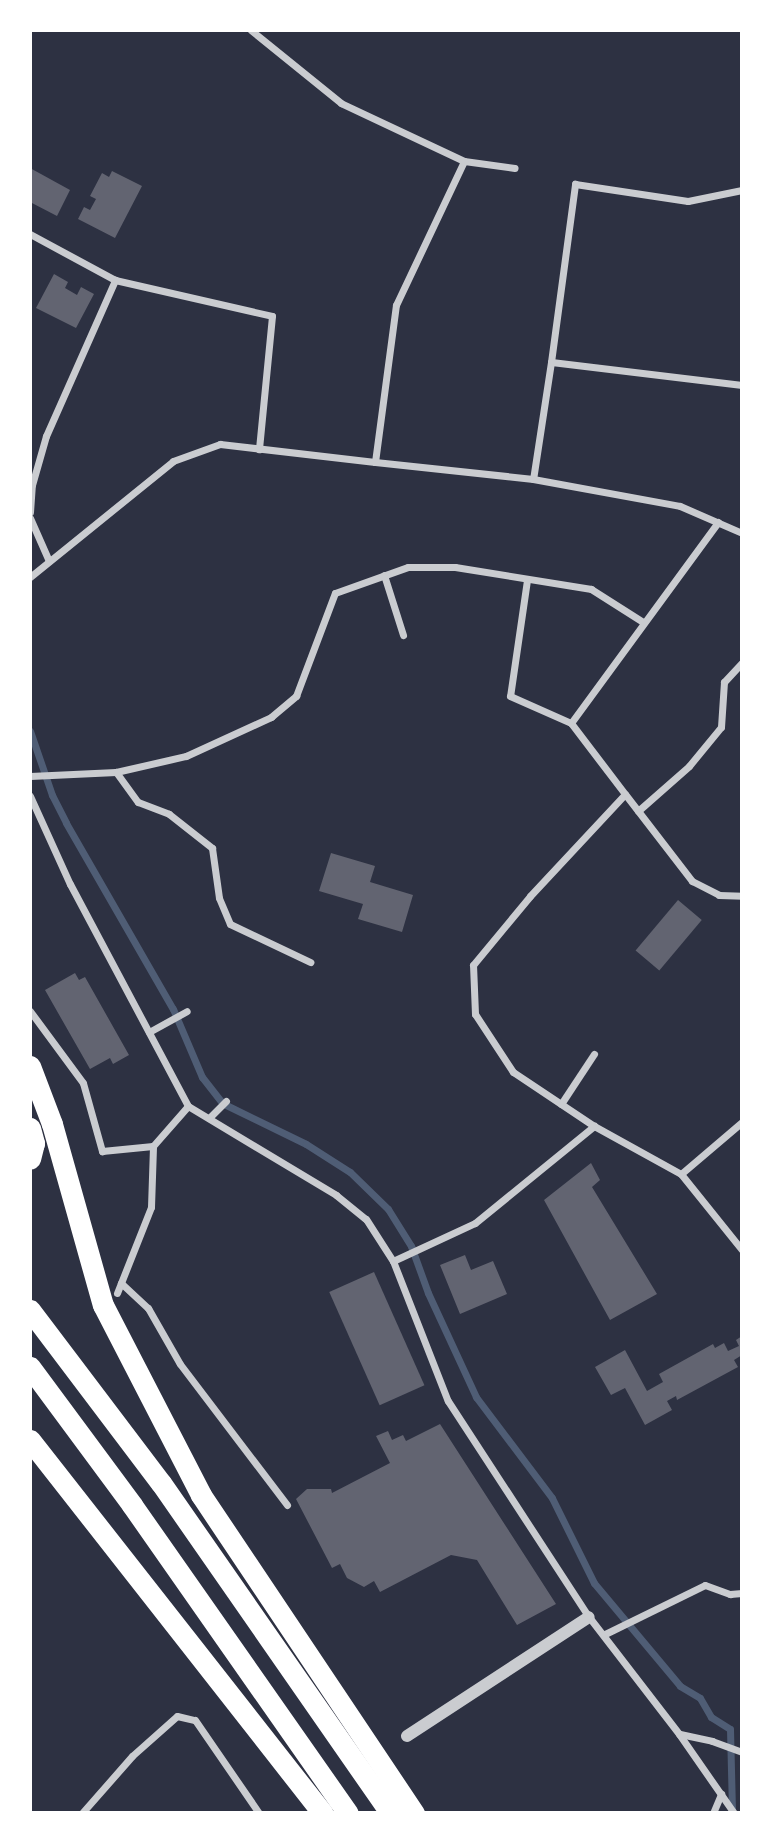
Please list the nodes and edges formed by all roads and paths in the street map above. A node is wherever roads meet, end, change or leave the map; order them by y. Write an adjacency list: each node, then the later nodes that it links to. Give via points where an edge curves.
1 (251, 30): 2 (street, via 341,103)
2 (464, 161): 3 (street); 10 (street, via 396,305)
3 (515, 168)
4 (742, 190): 7 (street, via 688,201 575,184)
5 (30, 234): 6 (street)
6 (115, 280): 9 (street, via 272,316); 12 (street, via 46,436 32,485)
7 (551, 362): 8 (street); 11 (street)
8 (742, 385)
9 (259, 449): 10 (street); 15 (street, via 220,444 173,461)
10 (375, 462): 11 (street)
11 (533, 479): 13 (street, via 680,506)
12 (30, 515): 15 (street)
13 (718, 522): 14 (street); 19 (street)
14 (742, 533)
15 (49, 561): 17 (street)
16 (384, 575): 18 (street, via 408,567 455,567); 20 (street); 23 (street, via 335,593 296,696 271,717 186,756)
17 (30, 577)
18 (527, 580): 19 (street, via 590,589); 22 (street, via 510,696)
19 (643, 622): 22 (street)
20 (403, 635)
21 (742, 663): 27 (street, via 724,682 721,727 689,766)
22 (570, 723): 25 (street)
23 (116, 772): 24 (street); 29 (street, via 138,802 169,814 212,848 219,898 230,924)
24 (30, 776)
25 (625, 794): 27 (street); 36 (street, via 473,965 475,1014 513,1072)
26 (30, 796): 32 (street, via 70,884)
27 (638, 811): 28 (street, via 692,881 719,895)
28 (742, 896)
29 (310, 962)
30 (30, 1011): 42 (street, via 83,1083 102,1151)
31 (187, 1012): 32 (street)
32 (149, 1032): 37 (street)
33 (594, 1054): 36 (street)
34 (30, 1066): 65 (highway, via 52,1125 103,1305 201,1495)
35 (226, 1101): 38 (street)
36 (561, 1104): 40 (street)
37 (188, 1106): 38 (street); 42 (street)
38 (210, 1116): 46 (street, via 336,1195 366,1219)
39 (742, 1122): 44 (street)
40 (594, 1126): 44 (street); 46 (street, via 475,1223)
41 (30, 1128): 43 (highway, via 34,1143)
42 (153, 1146): 47 (street, via 151,1207)
43 (30, 1158)
44 (681, 1174): 45 (street)
45 (742, 1250)
46 (396, 1260): 54 (street, via 448,1401)
47 (121, 1283): 48 (street); 52 (street, via 148,1308 180,1364)
48 (117, 1293)
49 (30, 1310): 64 (highway, via 215,1559)
50 (30, 1367): 63 (highway)
51 (30, 1440): 62 (highway)
52 (287, 1505)
53 (742, 1593): 55 (street, via 730,1594 705,1585)
54 (589, 1617): 55 (street); 57 (street)
55 (608, 1632): 56 (street)
56 (680, 1734): 58 (street); 59 (street)
57 (407, 1736)
58 (742, 1752)
59 (721, 1795): 66 (street); 67 (street)
60 (82, 1813): 61 (street, via 132,1756 177,1716 195,1720)
61 (259, 1813)
62 (322, 1813)
63 (348, 1813)
64 (390, 1813)
65 (414, 1813)
66 (713, 1813)
67 (734, 1813)

